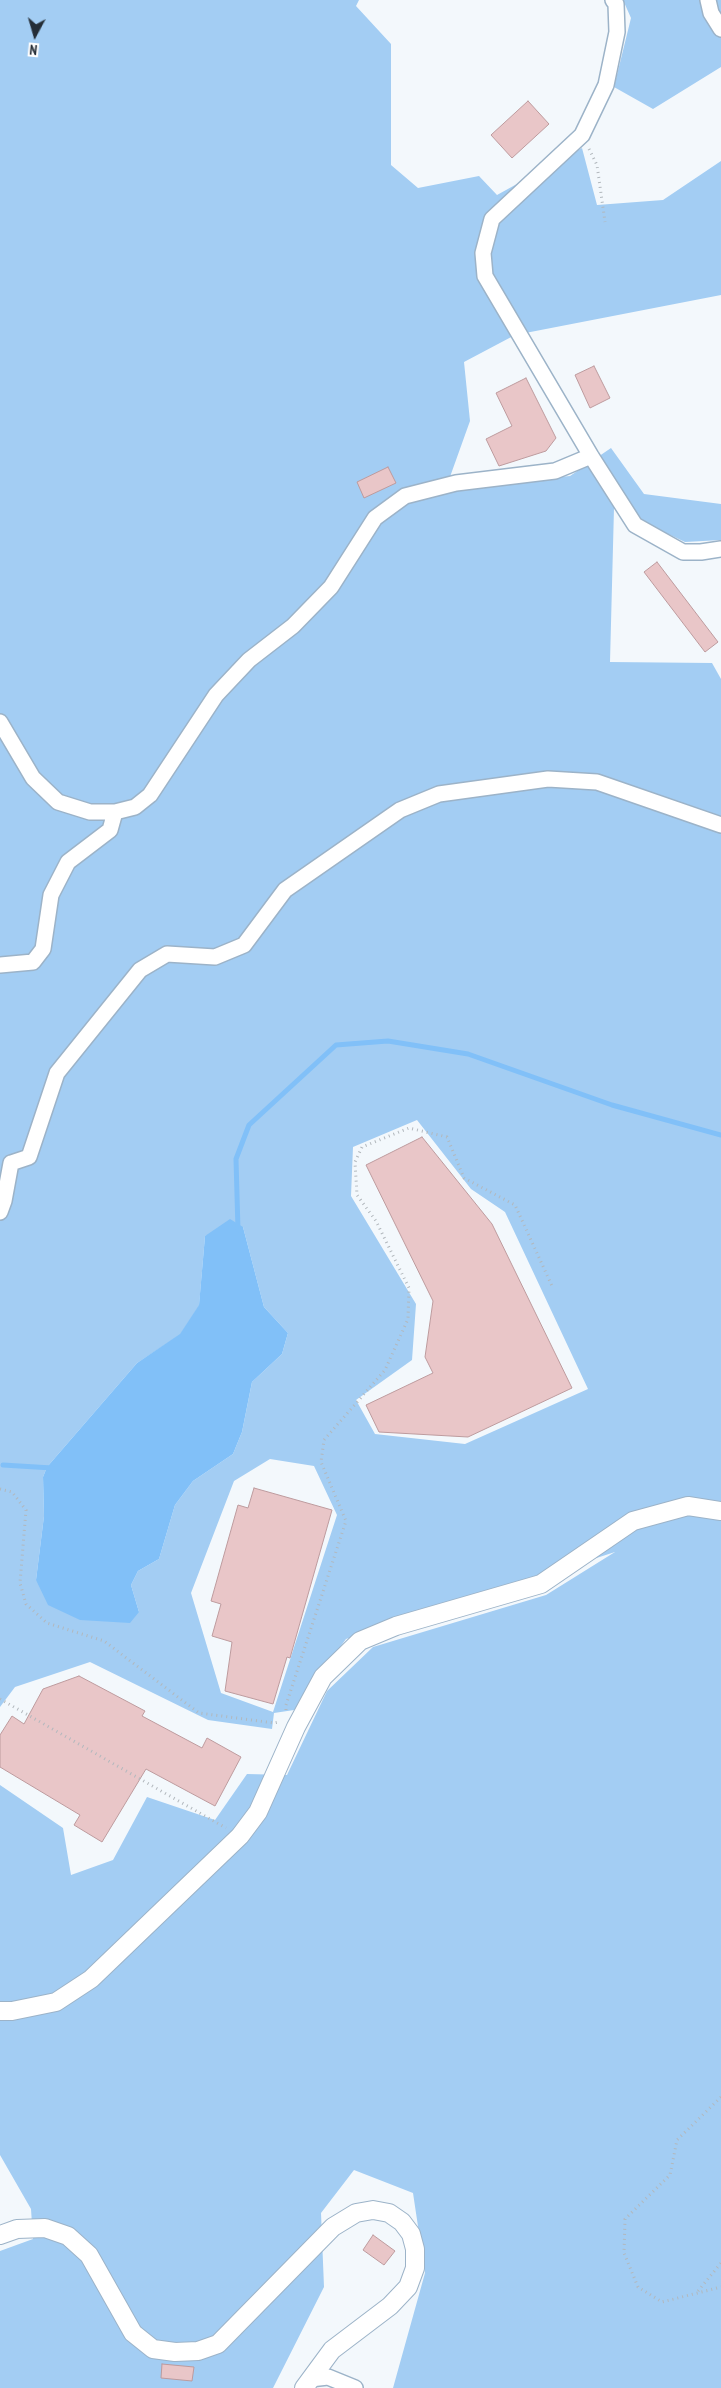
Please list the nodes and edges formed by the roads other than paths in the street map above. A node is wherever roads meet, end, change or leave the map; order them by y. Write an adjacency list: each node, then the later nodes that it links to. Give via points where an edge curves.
1 (613, 0): 4 (street, via 617,32 606,85 582,135 492,218 483,253 486,276)
2 (708, 0): 3 (street, via 711,13)
3 (721, 29)
4 (590, 456): 5 (street, via 635,525 683,552); 7 (street, via 555,471 456,483 405,496 375,518 331,587 293,626 249,660 216,695 150,795 136,807)
5 (721, 549)
6 (0, 722): 7 (street, via 33,778 58,802 90,812)
7 (115, 812): 9 (street, via 110,830 68,862 52,895 43,949 33,962)
8 (721, 825): 10 (street, via 597,782 548,779 439,794 400,810 285,890 244,945 215,957 167,954 140,970 57,1073 29,1157)
9 (0, 965)
10 (5, 1159): 11 (street, via 4,1201)
11 (0, 1212)
12 (721, 1511): 13 (street, via 688,1506 633,1521 541,1584 396,1626 360,1642 323,1677 292,1723 258,1812 240,1836 91,1979 56,2002)
13 (0, 2011)
14 (0, 2235): 15 (street, via 17,2228 45,2228 68,2236 90,2255 133,2333 153,2348 175,2352 198,2351 218,2344 333,2227 356,2213 373,2210 389,2213 411,2234 415,2249 415,2268 408,2287 390,2306 332,2350)
15 (307, 2383): 16 (street, via 328,2377)
16 (355, 2388)

